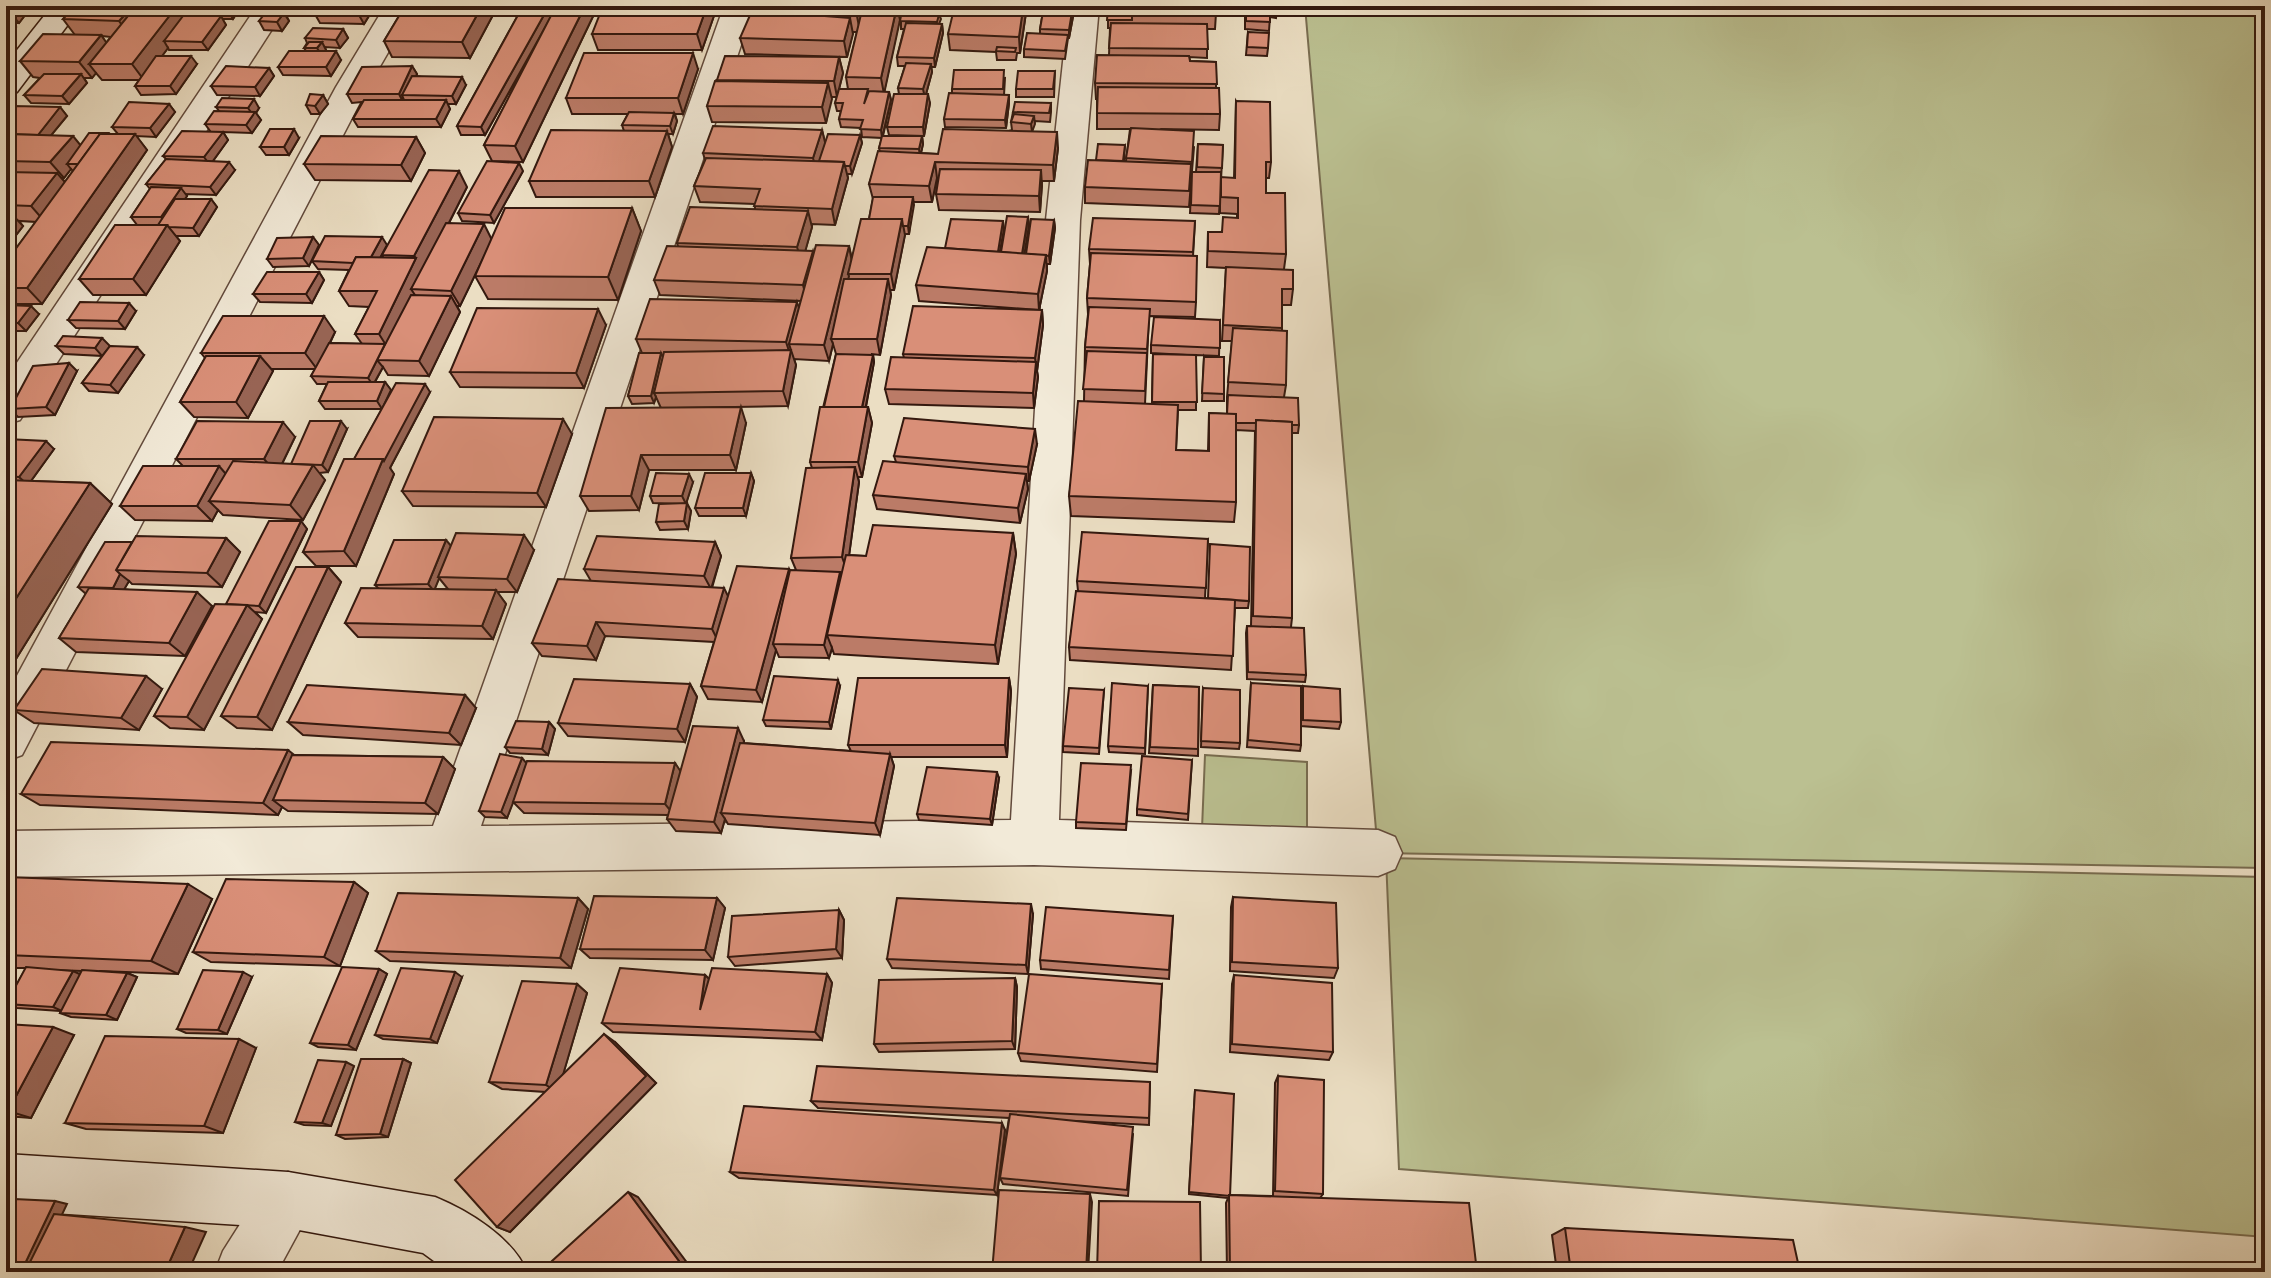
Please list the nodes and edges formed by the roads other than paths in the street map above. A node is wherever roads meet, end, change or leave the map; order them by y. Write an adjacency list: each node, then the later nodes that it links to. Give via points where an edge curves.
1 (67, 6): 6 (street)
2 (272, 6): 7 (street)
3 (400, 6): 8 (street, via 352,87)
4 (739, 6): 10 (street)
5 (1084, 6): 9 (street, via 1063,220)
6 (6, 85)
7 (6, 410)
8 (6, 741)
9 (1034, 842): 10 (street); 11 (street)
10 (449, 849): 12 (street)
11 (1378, 853)
12 (6, 854)
13 (6, 1182): 14 (street)
14 (288, 1200): 15 (street); 16 (street, via 435,1226)
15 (244, 1272)
16 (498, 1272)

